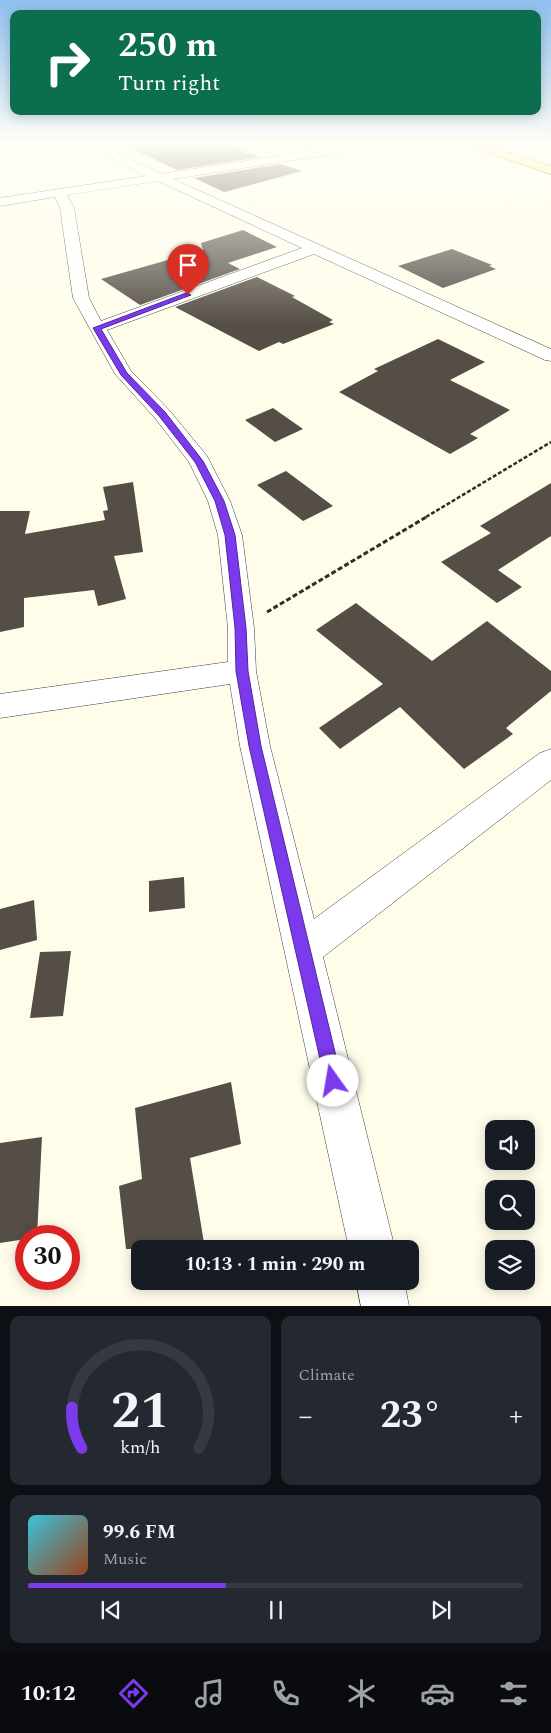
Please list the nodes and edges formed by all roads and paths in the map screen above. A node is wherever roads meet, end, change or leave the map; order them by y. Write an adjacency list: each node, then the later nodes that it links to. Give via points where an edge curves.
1 (64, 203): 4 (street, via 81,298)
2 (217, 203): 3 (street)
3 (316, 248): 4 (street); 5 (street)
4 (97, 328): 7 (street, via 124,374 162,414 199,461 219,501 230,535)
5 (551, 356)
6 (551, 442): 7 (path)
7 (241, 628): 8 (street)
8 (242, 671): 9 (street); 11 (street, via 255,746)
9 (0, 706)
10 (551, 762): 11 (street)
11 (303, 950): 12 (street)
12 (370, 1240)
13 (382, 1290): 14 (street)
14 (385, 1306)

